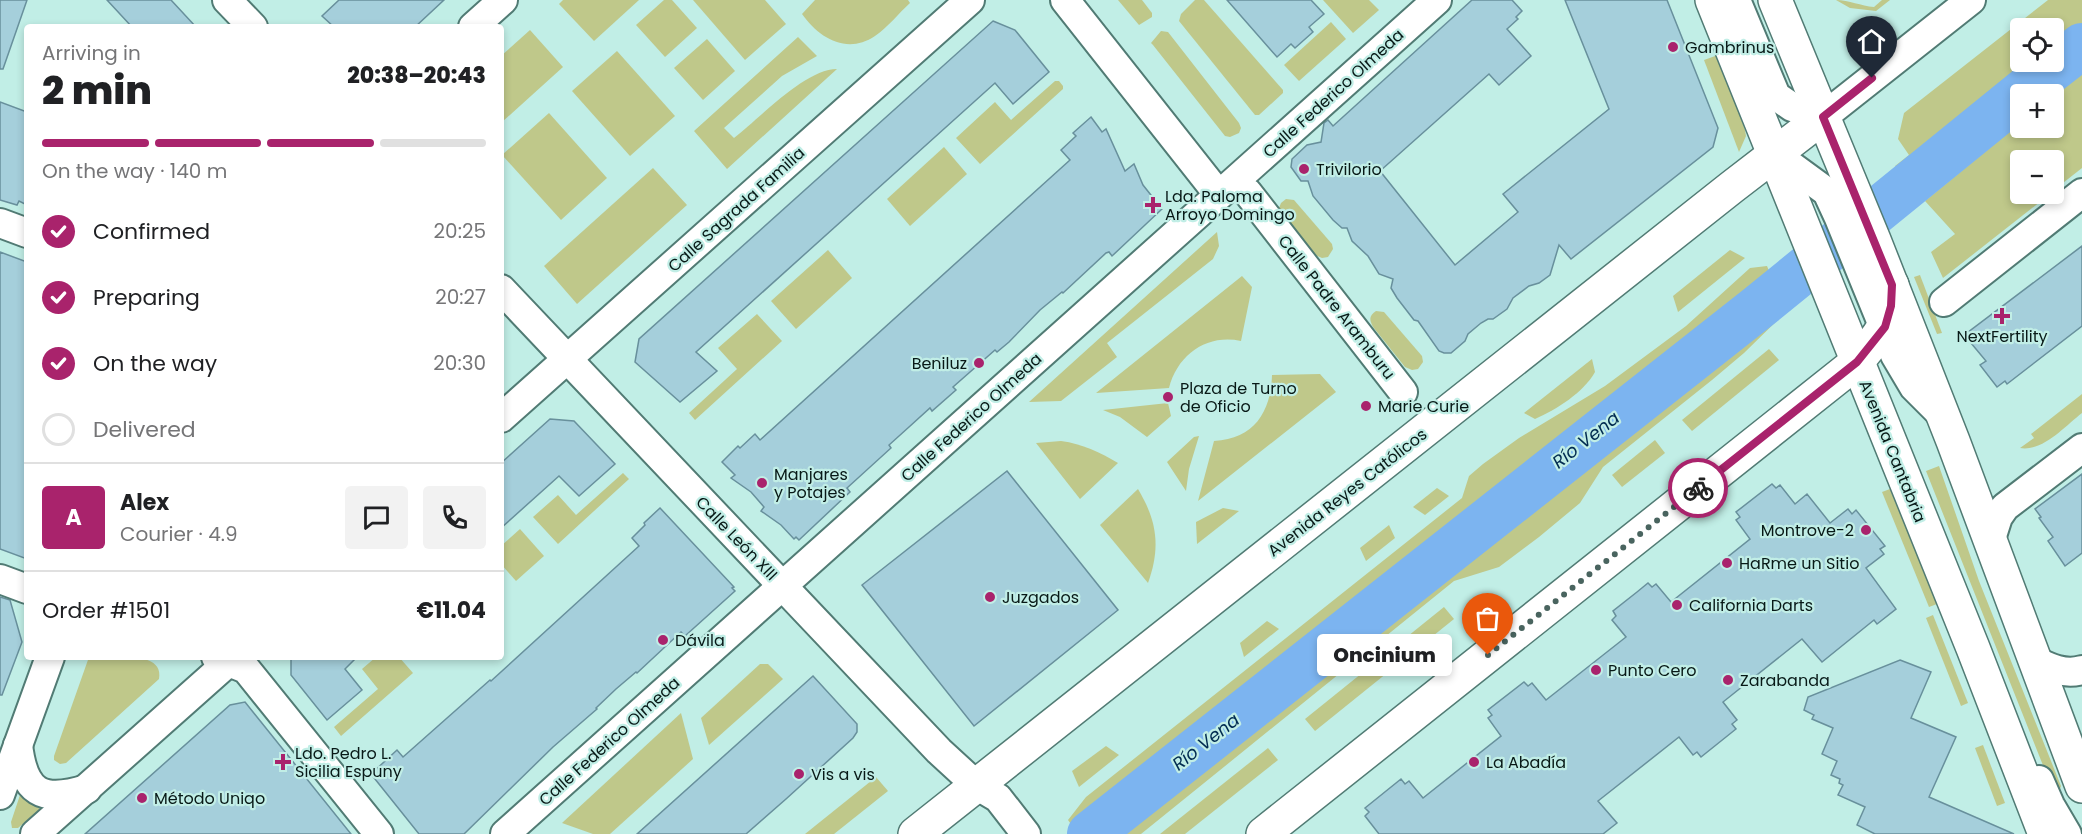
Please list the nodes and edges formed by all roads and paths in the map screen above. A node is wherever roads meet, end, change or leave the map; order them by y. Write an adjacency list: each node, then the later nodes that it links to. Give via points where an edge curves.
1 (227, 0): 10 (street)
2 (503, 0): 11 (street)
3 (970, 0): 25 (street, Calle Sagrada Familia)
4 (1065, 0): 16 (street)
5 (1437, 0): 16 (street, Calle Federico Olmeda)
6 (1712, 0): 13 (street, Avenida Cantabria)
7 (1736, 0): 12 (street, via 1776,96 1792,107)
8 (1775, 0): 12 (street)
9 (1971, 0): 12 (street)
10 (250, 24)
11 (476, 24)
12 (1823, 117): 13 (street, Avenida Reyes Católicos); 17 (street)
13 (1775, 153): 17 (street); 26 (street, Avenida Cantabria); 43 (street, Avenida Reyes Católicos)
14 (1248, 193): 27 (street, Calle Padre Aramburu)
15 (2082, 193): 23 (street)
16 (1219, 195): 33 (street, Calle Federico Olmeda)
17 (1846, 202): 20 (street)
18 (0, 223): 19 (street)
19 (24, 232)
20 (1864, 248): 21 (street); 24 (street)
21 (1892, 285): 24 (street); 29 (street)
22 (504, 292): 25 (street, Calle León XIII)
23 (1944, 302)
24 (1885, 327): 26 (street); 29 (street, via 1895,355 1914,387)
25 (567, 359): 28 (street, Calle Sagrada Familia); 33 (street, Calle León XIII)
26 (1857, 362): 35 (street, Avenida Cantabria); 51 (street)
27 (1403, 392)
28 (504, 415)
29 (1944, 417): 31 (street)
30 (2082, 448): 31 (street, via 2005,507)
31 (1990, 542): 39 (street)
32 (0, 579): 34 (street)
33 (783, 586): 43 (street, Calle León XIII); 48 (street, Calle Federico Olmeda)
34 (24, 588)
35 (1973, 648): 52 (street, Avenida Cantabria); 53 (street, Avenida Cantabria, via 2002,687 2050,805)
36 (49, 660): 41 (street)
37 (224, 660): 44 (street)
38 (230, 660): 47 (street, via 258,682)
39 (2035, 661): 40 (street, via 2059,671); 42 (street)
40 (2082, 670)
41 (18, 745): 44 (street, via 22,772 36,790 59,795); 45 (street)
42 (2081, 779)
43 (976, 785): 49 (street, Avenida Reyes Católicos); 50 (street, via 998,798)
44 (87, 788): 46 (street)
45 (0, 795)
46 (35, 834)
47 (379, 834)
48 (505, 834)
49 (915, 834)
50 (1026, 834)
51 (1263, 834)
52 (2045, 834)
53 (2067, 834)

